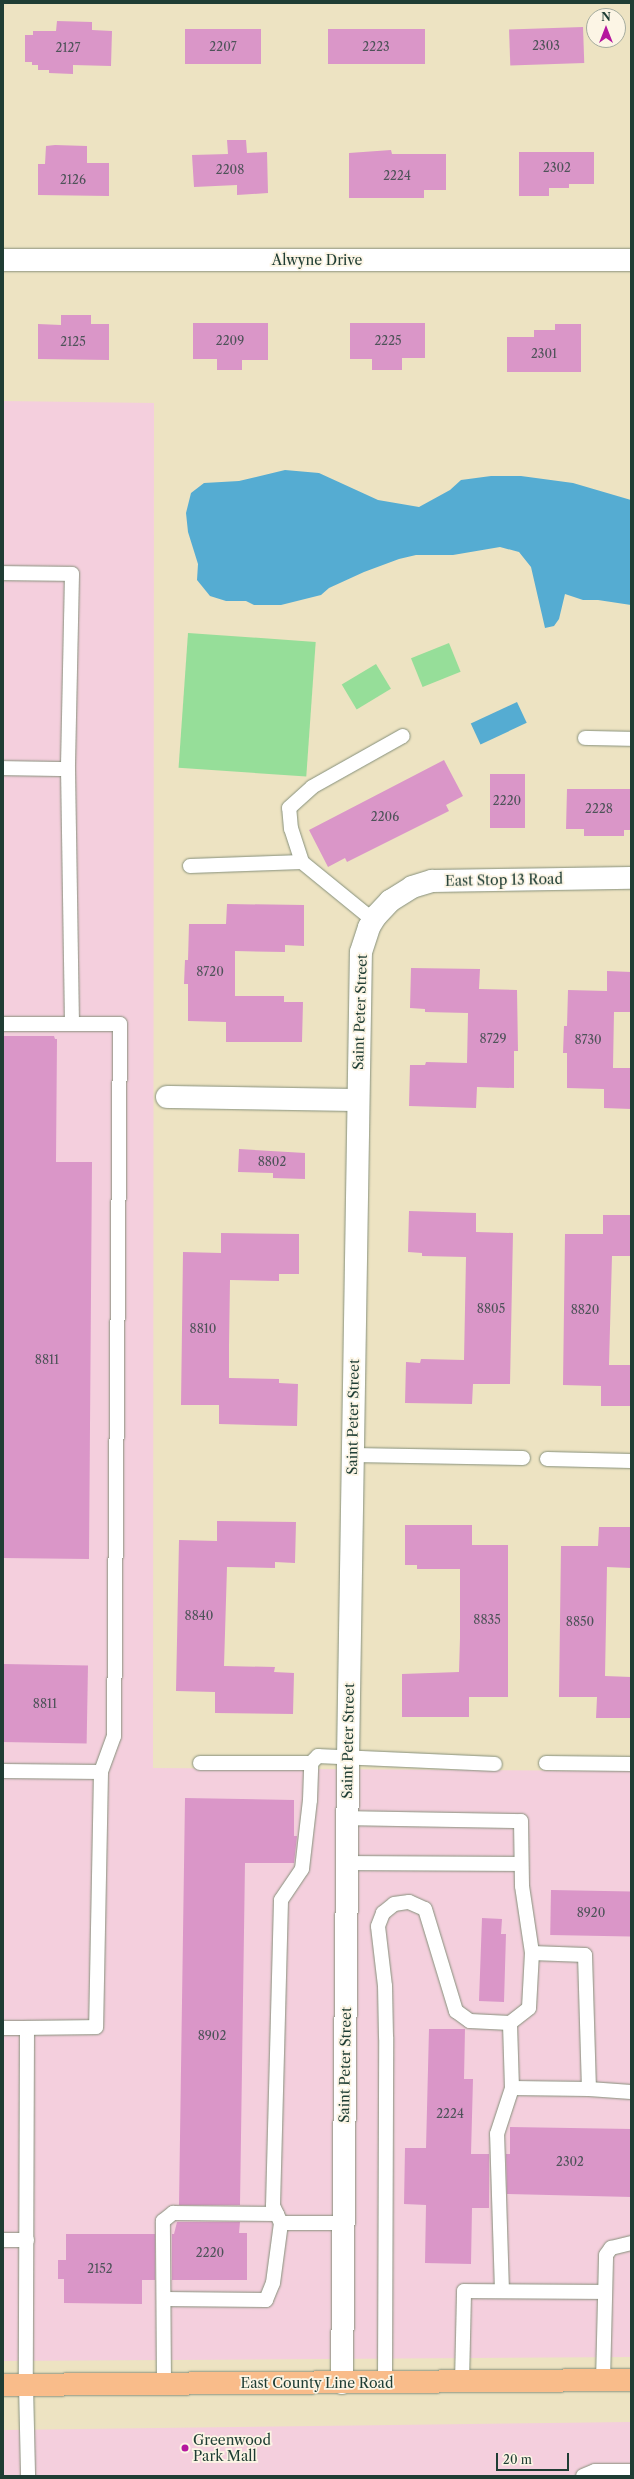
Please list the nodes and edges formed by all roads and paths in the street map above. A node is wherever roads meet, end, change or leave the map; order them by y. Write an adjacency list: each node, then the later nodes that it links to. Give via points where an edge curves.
1 (3, 260): 2 (street, Alwyne Drive)
2 (631, 260)
3 (3, 573): 8 (lane, via 72,574)
4 (403, 736): 9 (lane, via 312,787 289,808)
5 (586, 738): 6 (lane)
6 (631, 739)
7 (3, 768): 8 (lane)
8 (68, 769): 14 (lane)
9 (302, 862): 10 (lane); 12 (lane)
10 (190, 866)
11 (631, 878): 12 (street, East Stop 13 Road, via 432,881 412,886)
12 (379, 913): 16 (street, Saint Peter Street, via 364,940 360,960)
13 (3, 1024): 14 (lane)
14 (72, 1024): 28 (lane, via 120,1024 114,1736)
15 (168, 1098): 16 (street)
16 (358, 1100): 17 (street, Saint Peter Street)
17 (353, 1455): 18 (lane); 21 (street, Saint Peter Street)
18 (523, 1458)
19 (547, 1459): 20 (lane)
20 (631, 1460)
21 (348, 1758): 23 (lane, via 318,1756); 25 (lane); 29 (street, Saint Peter Street)
22 (200, 1763): 23 (lane)
23 (311, 1763): 39 (lane, via 310,1800 302,1869 281,1900 273,2206)
24 (546, 1763): 26 (lane)
25 (495, 1764)
26 (631, 1764)
27 (3, 1771): 28 (lane)
28 (101, 1772): 35 (lane, via 96,2027)
29 (347, 1818): 30 (street, Saint Peter Street); 31 (lane, via 521,1821)
30 (347, 1863): 31 (lane); 40 (street, Saint Peter Street)
31 (521, 1864): 32 (lane)
32 (532, 1953): 33 (lane, via 529,2008); 37 (lane, via 585,1955)
33 (510, 2023): 36 (lane); 51 (lane, via 470,2021 456,2010 425,1909 409,1902 394,1904 383,1913 378,1926 386,2037)
34 (3, 2028): 35 (lane)
35 (27, 2028): 42 (lane)
36 (512, 2088): 37 (lane); 44 (lane, via 497,2134)
37 (589, 2089): 38 (lane)
38 (631, 2092)
39 (279, 2218): 40 (lane); 46 (lane, via 273,2283 266,2300); 46 (lane, via 173,2213 163,2222)
40 (344, 2223): 50 (street, Saint Peter Street)
41 (3, 2240): 42 (lane)
42 (27, 2240): 54 (lane)
43 (631, 2243): 45 (lane, via 611,2248 606,2255)
44 (502, 2291): 45 (lane); 49 (lane, via 464,2291)
45 (605, 2292): 48 (lane)
46 (164, 2299): 52 (lane)
47 (631, 2380): 48 (main road, East County Line Road)
48 (603, 2381): 49 (main road, East County Line Road)
49 (462, 2382): 51 (main road, East County Line Road)
50 (342, 2383): 51 (main road, East County Line Road); 52 (main road, East County Line Road)
51 (384, 2383)
52 (164, 2384): 54 (main road, East County Line Road)
53 (3, 2385): 54 (main road, East County Line Road)
54 (26, 2385): 56 (lane)
55 (631, 2471): 57 (lane, via 595,2471)
56 (28, 2476)
57 (583, 2476)

